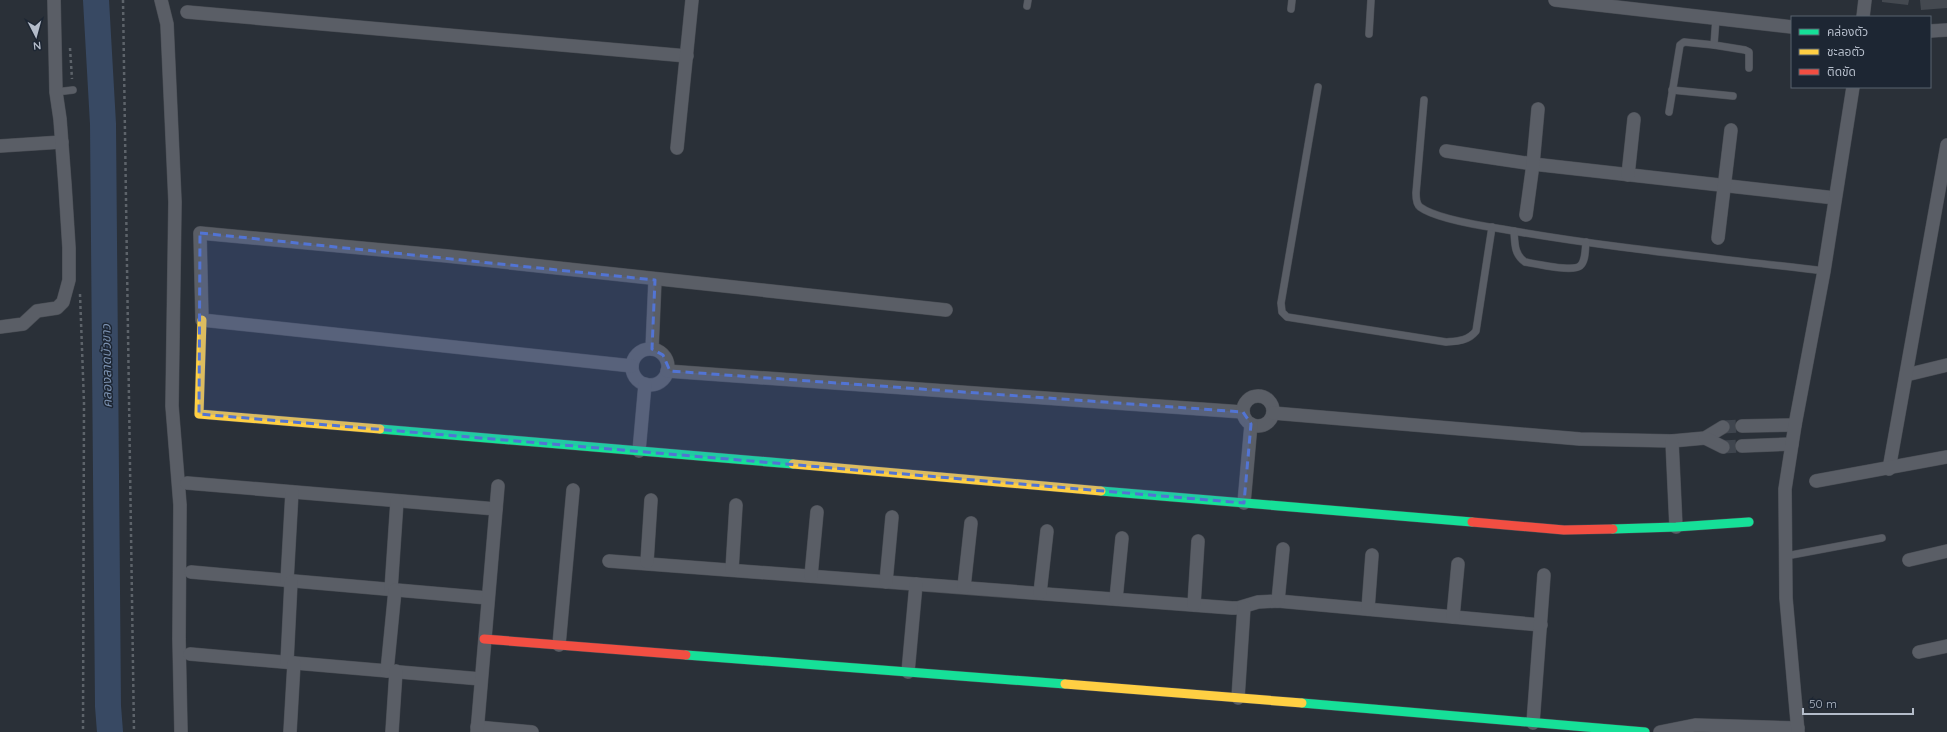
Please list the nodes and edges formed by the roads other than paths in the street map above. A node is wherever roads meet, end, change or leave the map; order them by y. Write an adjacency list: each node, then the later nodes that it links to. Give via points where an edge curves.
1 (54, 0): 23 (street)
2 (161, 0): 127 (street, via 166,24 175,202 172,406 180,505)
3 (692, 0): 17 (street)
4 (1292, 0): 8 (lane)
5 (1371, 0): 15 (lane)
6 (1555, 0): 11 (street)
7 (1865, 0): 10 (street)
8 (1291, 9)
9 (188, 12): 17 (street)
10 (1863, 16)
11 (1716, 18): 12 (street); 16 (lane)
12 (1791, 27)
13 (1947, 30): 14 (street)
14 (1931, 31)
15 (1369, 34)
16 (1714, 45): 18 (lane, via 1750,52); 22 (lane, via 1684,42 1680,45)
17 (687, 56): 33 (street)
18 (1749, 68)
19 (1318, 87): 40 (lane, via 1281,303 1282,312 1287,317 1446,342 1462,341 1476,331)
20 (1853, 88): 38 (street)
21 (72, 90): 23 (lane)
22 (1672, 90): 24 (lane); 27 (lane)
23 (56, 92): 30 (street)
24 (1732, 96)
25 (1424, 100): 40 (lane, via 1416,193 1420,206 1443,216)
26 (1538, 109): 35 (street)
27 (1669, 112)
28 (1634, 119): 36 (street)
29 (1731, 130): 37 (street)
30 (62, 142): 32 (street); 48 (street, via 69,248 69,280 66,295 57,308 37,311 23,324)
31 (1947, 144): 53 (street)
32 (0, 146)
33 (677, 148)
34 (1446, 151): 35 (street)
35 (1533, 164): 36 (street); 39 (street)
36 (1628, 175): 37 (street)
37 (1725, 186): 38 (street); 42 (street)
38 (1835, 198): 44 (street)
39 (1526, 216)
40 (1492, 227): 41 (lane)
41 (1514, 231): 43 (lane); 43 (lane, via 1516,251 1519,258 1525,262 1572,269 1580,266 1583,261)
42 (1718, 238)
43 (1586, 242): 44 (lane)
44 (1824, 270): 58 (street)
45 (655, 280): 46 (street); 47 (street, via 447,256 200,233); 49 (street)
46 (946, 310)
47 (202, 320): 51 (street); 66 (street, via 199,414)
48 (0, 327)
49 (652, 349): 51 (street, via 641,351 633,360); 52 (street, via 663,355 668,365)
50 (1947, 365): 53 (street)
51 (632, 366): 54 (street, via 635,377)
52 (667, 371): 54 (street, via 661,381); 55 (street, via 905,390)
53 (1906, 375): 68 (street)
54 (646, 384): 66 (street)
55 (1243, 412): 56 (street, via 1250,398 1258,396 1271,403); 57 (street, via 1245,419)
56 (1273, 413): 57 (street, via 1266,424); 62 (street, via 1580,439)
57 (1251, 424): 76 (street)
58 (1795, 425): 59 (street); 63 (street)
59 (1742, 426)
60 (1723, 427): 61 (street)
61 (1705, 438): 62 (street); 65 (street)
62 (1672, 441): 83 (street)
63 (1792, 444): 64 (street); 91 (street, via 1785,489)
64 (1742, 446)
65 (1723, 447)
66 (639, 451): 76 (street)
67 (1947, 457): 68 (street)
68 (1889, 469): 69 (street)
69 (1816, 481)
70 (187, 484): 73 (street)
71 (498, 486): 78 (street)
72 (573, 490): 115 (street)
73 (292, 492): 75 (street); 100 (street)
74 (651, 500): 94 (street)
75 (397, 501): 78 (street); 104 (street)
76 (1244, 503): 83 (street, via 1564,530)
77 (736, 505): 96 (street)
78 (496, 509): 106 (street)
79 (818, 512): 99 (street)
80 (892, 517): 101 (street)
81 (1749, 522): 83 (street)
82 (970, 523): 103 (street)
83 (1676, 527)
84 (1047, 531): 105 (street)
85 (1122, 538): 107 (street)
86 (1882, 538): 91 (lane)
87 (1198, 541): 109 (street)
88 (1283, 549): 108 (street)
89 (1947, 552): 92 (street)
90 (1372, 555): 111 (street)
91 (1786, 556): 126 (street, via 1786,598)
92 (1909, 560)
93 (609, 561): 94 (street)
94 (646, 562): 96 (street)
95 (1458, 564): 112 (street)
96 (732, 570): 99 (street)
97 (191, 572): 100 (street)
98 (1544, 575): 113 (street)
99 (811, 576): 101 (street)
100 (289, 582): 104 (street); 119 (street)
101 (886, 582): 102 (street)
102 (916, 584): 103 (street); 121 (street)
103 (964, 588): 105 (street)
104 (393, 590): 106 (street); 120 (street)
105 (1040, 593): 107 (street)
106 (488, 598): 114 (street)
107 (1116, 599): 109 (street)
108 (1278, 601): 110 (street); 111 (street)
109 (1194, 605): 110 (street, via 1232,608)
110 (1244, 606): 123 (street)
111 (1368, 609): 112 (street)
112 (1453, 617): 113 (street)
113 (1542, 625): 124 (street)
114 (484, 639): 115 (street); 122 (street)
115 (559, 645): 121 (street)
116 (1947, 646): 117 (street)
117 (1919, 652)
118 (190, 654): 119 (street)
119 (290, 662): 120 (street); 128 (street)
120 (392, 671): 122 (street); 129 (street)
121 (908, 672): 123 (street)
122 (481, 679): 125 (street)
123 (1238, 698): 124 (street)
124 (1533, 723): 131 (street)
125 (477, 730): 130 (street)
126 (1798, 730): 132 (street, via 1695,725)
127 (181, 732)
128 (290, 732)
129 (392, 732)
130 (532, 732)
131 (1644, 732)
132 (1660, 732)

